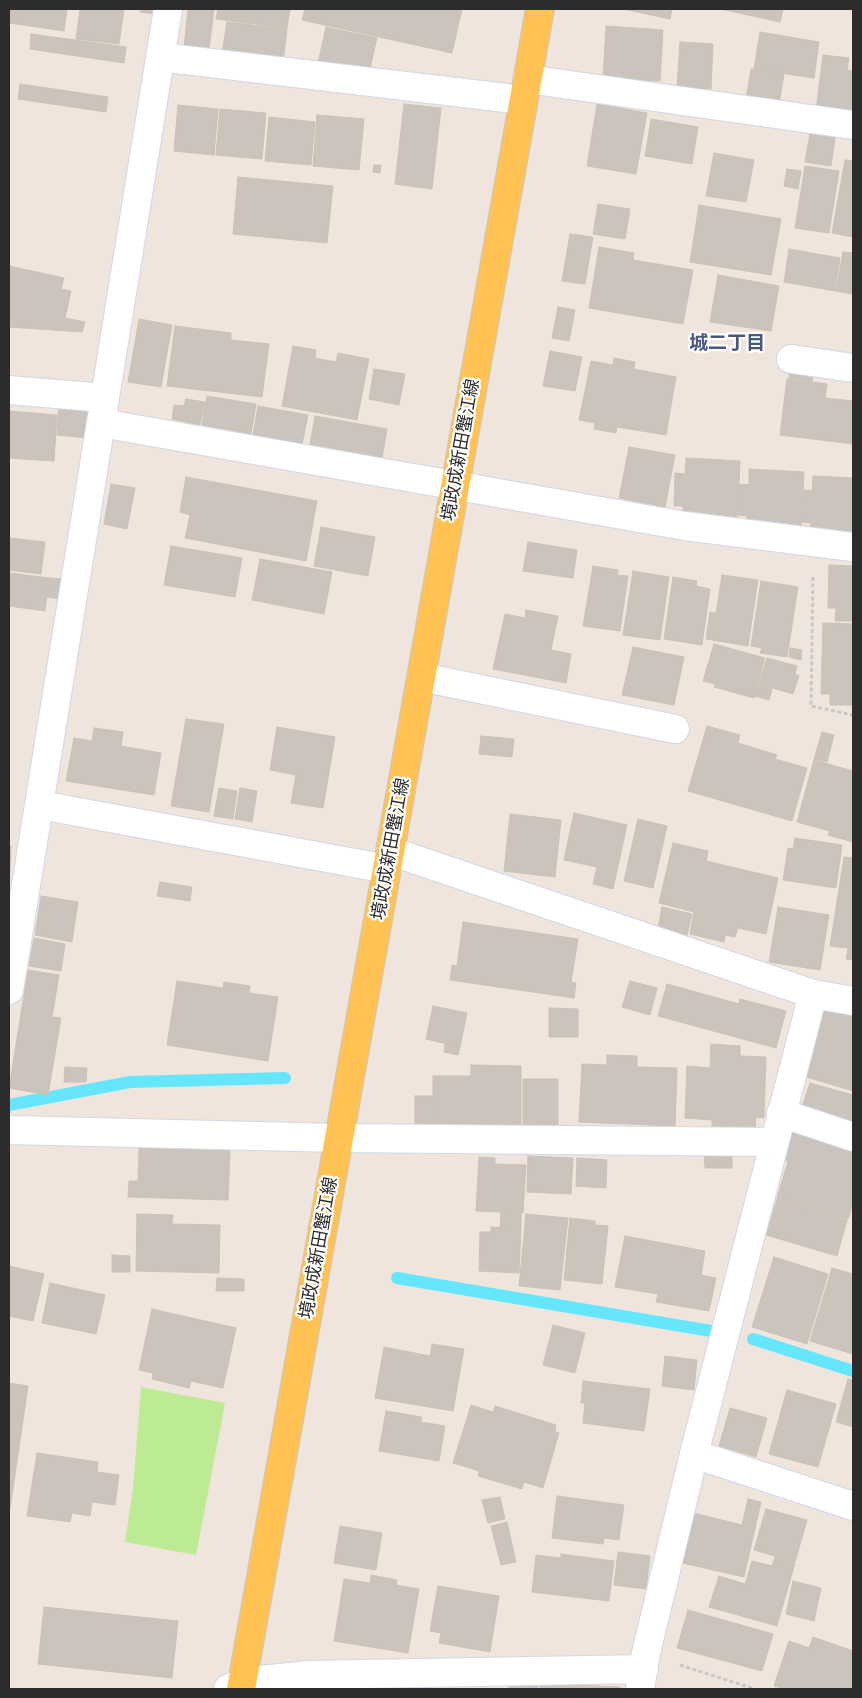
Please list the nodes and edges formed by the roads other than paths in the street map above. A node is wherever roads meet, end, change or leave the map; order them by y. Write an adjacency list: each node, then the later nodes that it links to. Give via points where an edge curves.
1 (168, 9): 3 (street)
2 (540, 9): 4 (main road, 境政成新田蟹江線)
3 (160, 57): 4 (street); 9 (street)
4 (525, 89): 5 (street); 10 (main road, 境政成新田蟹江線)
5 (853, 125)
6 (791, 359): 7 (street)
7 (853, 368)
8 (9, 390): 9 (street)
9 (103, 410): 10 (street); 14 (street)
10 (455, 484): 11 (street, via 685,526); 12 (main road, 境政成新田蟹江線)
11 (853, 547)
12 (421, 677): 13 (street); 15 (main road, 境政成新田蟹江線)
13 (675, 729)
14 (40, 805): 15 (street); 16 (street)
15 (388, 860): 17 (street); 22 (main road, 境政成新田蟹江線)
16 (9, 990)
17 (813, 994): 18 (street); 19 (street)
18 (853, 1001)
19 (781, 1113): 21 (street); 23 (street)
20 (9, 1130): 22 (street)
21 (853, 1137)
22 (339, 1138): 23 (street); 27 (main road, 境政成新田蟹江線)
23 (774, 1142): 24 (street)
24 (694, 1454): 25 (street); 26 (street)
25 (853, 1506)
26 (643, 1670): 27 (street, via 309,1675)
27 (237, 1687)

